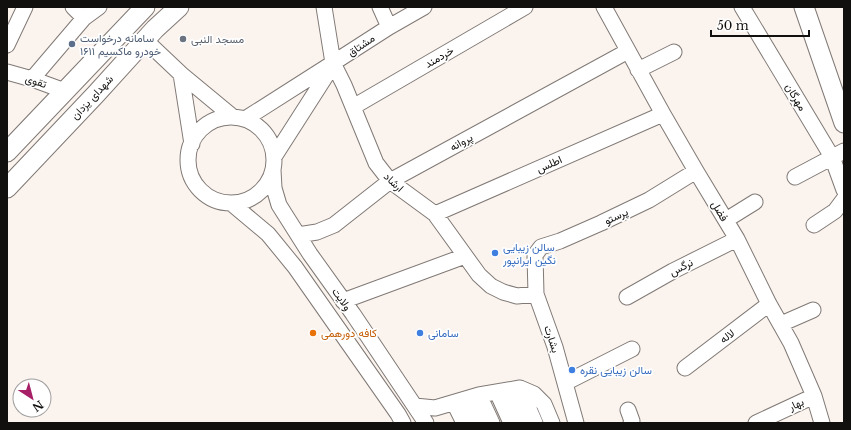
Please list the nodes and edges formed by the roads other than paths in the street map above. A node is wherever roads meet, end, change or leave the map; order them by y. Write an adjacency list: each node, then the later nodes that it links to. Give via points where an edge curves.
1 (25, 7): 16 (street)
2 (73, 7): 13 (street)
3 (99, 7): 13 (street)
4 (179, 7): 15 (main road, شهدای یزدان)
5 (324, 7): 19 (street, ارشاد)
6 (380, 7): 14 (street)
7 (424, 7): 14 (street, مشتاق)
8 (525, 7): 25 (street, خردمند)
9 (604, 7): 17 (street, فضل)
10 (742, 7): 31 (street, مهرگان)
11 (804, 7): 28 (main road)
12 (138, 10): 24 (main road)
13 (84, 18): 23 (street)
14 (389, 27): 19 (street, مشتاق)
15 (145, 40): 22 (street); 36 (main road, شهدای یزدان)
16 (7, 45)
17 (628, 51): 20 (street, فضل); 35 (street, پروانه)
18 (674, 52): 20 (street)
19 (333, 63): 25 (street, ارشاد); 27 (street, مشتاق); 32 (street)
20 (638, 70): 26 (street, فضل)
21 (7, 72): 23 (street, تقوی)
22 (181, 74): 27 (street); 29 (street)
23 (32, 79): 24 (street, تقوی)
24 (65, 91): 30 (main road)
25 (353, 107): 35 (street, ارشاد, via 376,163)
26 (663, 114): 33 (street, فضل); 41 (street, اطلس)
27 (239, 118): 29 (street, via 214,120 202,129); 32 (street, via 254,123 264,132 271,143)
28 (844, 123)
29 (192, 144): 39 (street, via 189,169 195,182 210,197)
30 (7, 152)
31 (838, 154): 34 (street); 37 (street, مهرگان)
32 (274, 164): 39 (street, via 268,183 258,193 246,200); 44 (street, ولایت, via 274,188 278,205)
33 (696, 171): 42 (street, فضل); 46 (street, پرستو, via 649,200 541,247)
34 (795, 177)
35 (390, 181): 41 (street, ارشاد); 44 (street, پروانه, via 334,225)
36 (7, 188)
37 (844, 190)
38 (844, 199): 43 (street, via 835,211)
39 (231, 202): 61 (street, ولایت, via 268,234 295,267)
40 (755, 202): 42 (street)
41 (435, 214): 47 (street, ارشاد)
42 (726, 220): 45 (street, فضل)
43 (814, 225)
44 (298, 236): 50 (street, ولایت)
45 (737, 239): 49 (street, نرگس); 51 (street, فضل)
46 (534, 255): 48 (street, بشارت)
47 (465, 256): 48 (street, ارشاد, via 479,275 503,292 517,296); 50 (street)
48 (536, 294): 56 (street, بشارت)
49 (627, 297)
50 (343, 301): 60 (street, ولایت)
51 (769, 304): 53 (street, فضل); 55 (street, لاله)
52 (812, 310): 53 (street)
53 (780, 324): 58 (street, فضل)
54 (632, 350): 56 (street)
55 (685, 368)
56 (565, 383): 70 (street, بشارت)
57 (508, 390): 59 (street); 66 (street); 67 (street); 68 (street); 69 (street, via 534,394 544,404)
58 (814, 396): 71 (street, بهار); 72 (street, فضل)
59 (466, 399): 60 (street, via 435,408); 63 (street); 64 (street); 65 (street)
60 (415, 406): 62 (street, ولایت)
61 (403, 423)
62 (426, 423)
63 (464, 423)
64 (477, 423)
65 (492, 423)
66 (511, 423)
67 (523, 423)
68 (536, 423)
69 (552, 423)
70 (576, 423)
71 (756, 423)
72 (822, 423)

